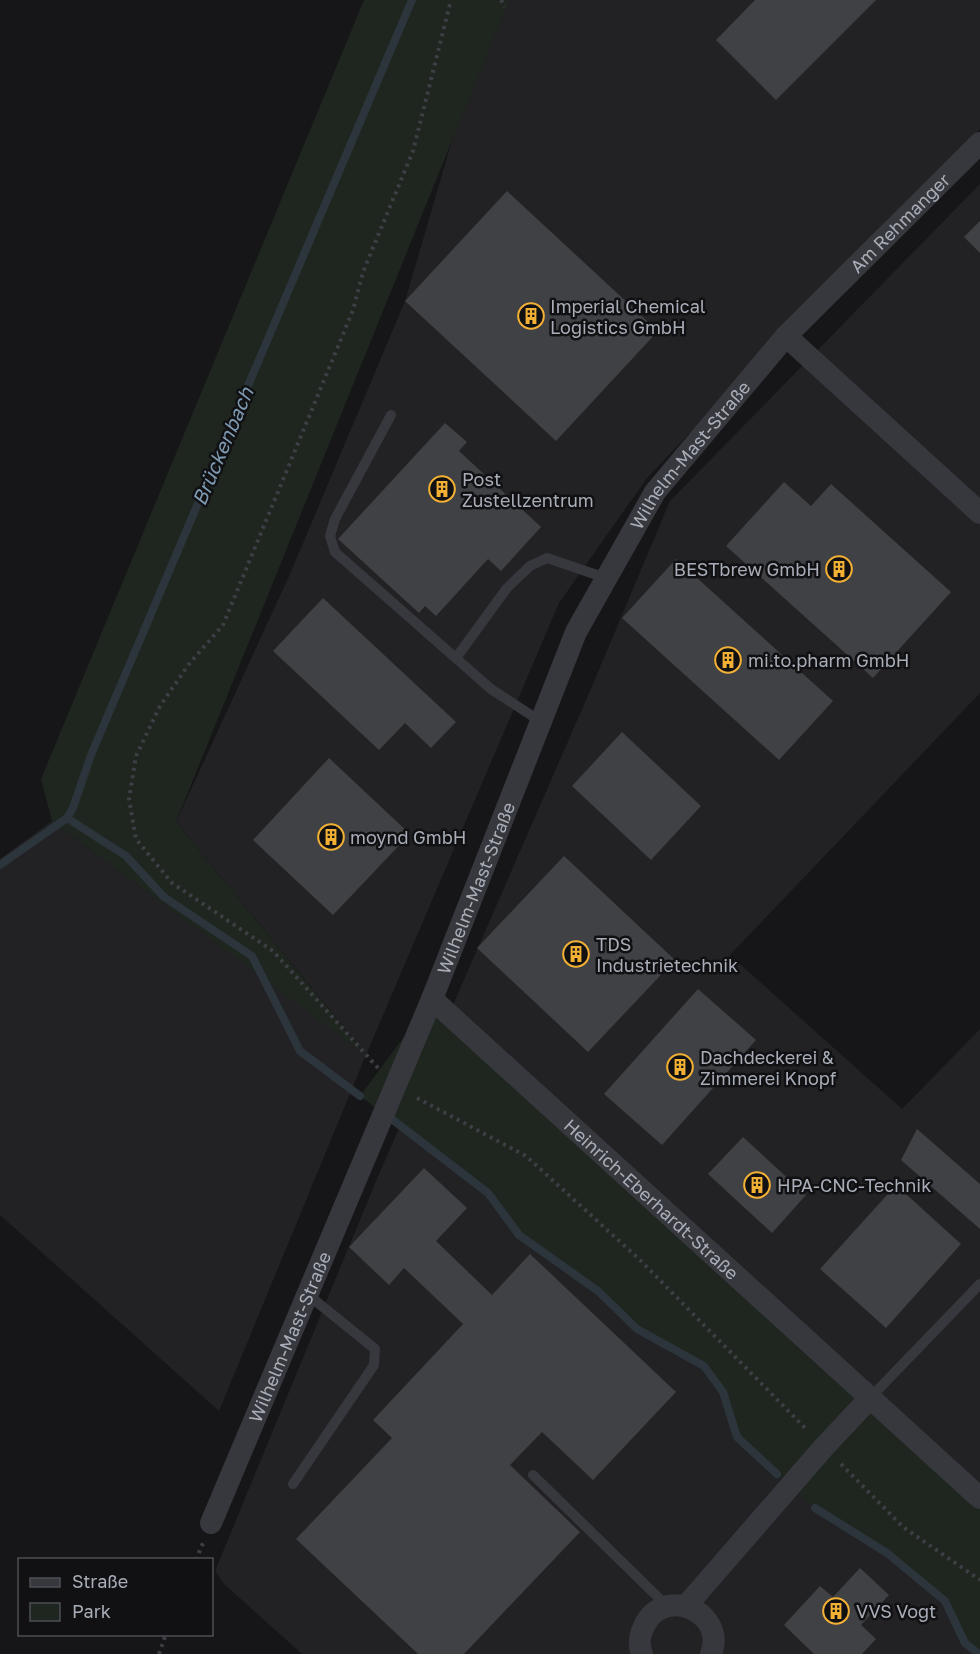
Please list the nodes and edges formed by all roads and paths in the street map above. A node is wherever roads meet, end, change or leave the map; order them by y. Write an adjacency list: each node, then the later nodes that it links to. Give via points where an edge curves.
1 (451, 0): 13 (path, via 413,151 363,272 353,310 223,625 160,706 136,756 129,799 136,840 172,883 273,951)
2 (501, 0): 3 (path)
3 (505, 7)
4 (980, 143): 5 (street, Am Rehmanger)
5 (820, 301): 6 (street, Wilhelm-Mast-Straße)
6 (786, 336): 8 (street); 9 (street, Wilhelm-Mast-Straße, via 655,492)
7 (391, 416): 10 (lane, via 335,519 330,536 335,552)
8 (980, 513)
9 (606, 578): 10 (lane, via 547,558 530,566 507,588); 11 (street, Wilhelm-Mast-Straße, via 576,632)
10 (456, 658): 11 (lane, via 491,689)
11 (540, 722): 12 (street, Wilhelm-Mast-Straße)
12 (432, 999): 13 (street, Wilhelm-Mast-Straße); 16 (street, Heinrich-Eberhardt-Straße)
13 (394, 1086): 15 (street, Wilhelm-Mast-Straße); 17 (path, via 526,1156 639,1259)
14 (980, 1284): 16 (lane)
15 (307, 1294): 19 (lane, via 376,1353 374,1365); 21 (street, Wilhelm-Mast-Straße)
16 (870, 1398): 17 (street); 20 (street, Heinrich-Eberhardt-Straße)
17 (824, 1447): 22 (path, via 903,1527); 23 (street)
18 (533, 1475): 23 (lane)
19 (293, 1484)
20 (980, 1498)
21 (211, 1523)
22 (980, 1580)
23 (677, 1606): 26 (street, via 654,1612 645,1622 640,1636); 27 (street, via 699,1612 708,1623 713,1636)
24 (166, 1636): 25 (path)
25 (159, 1654)
26 (642, 1654)
27 (711, 1654)

